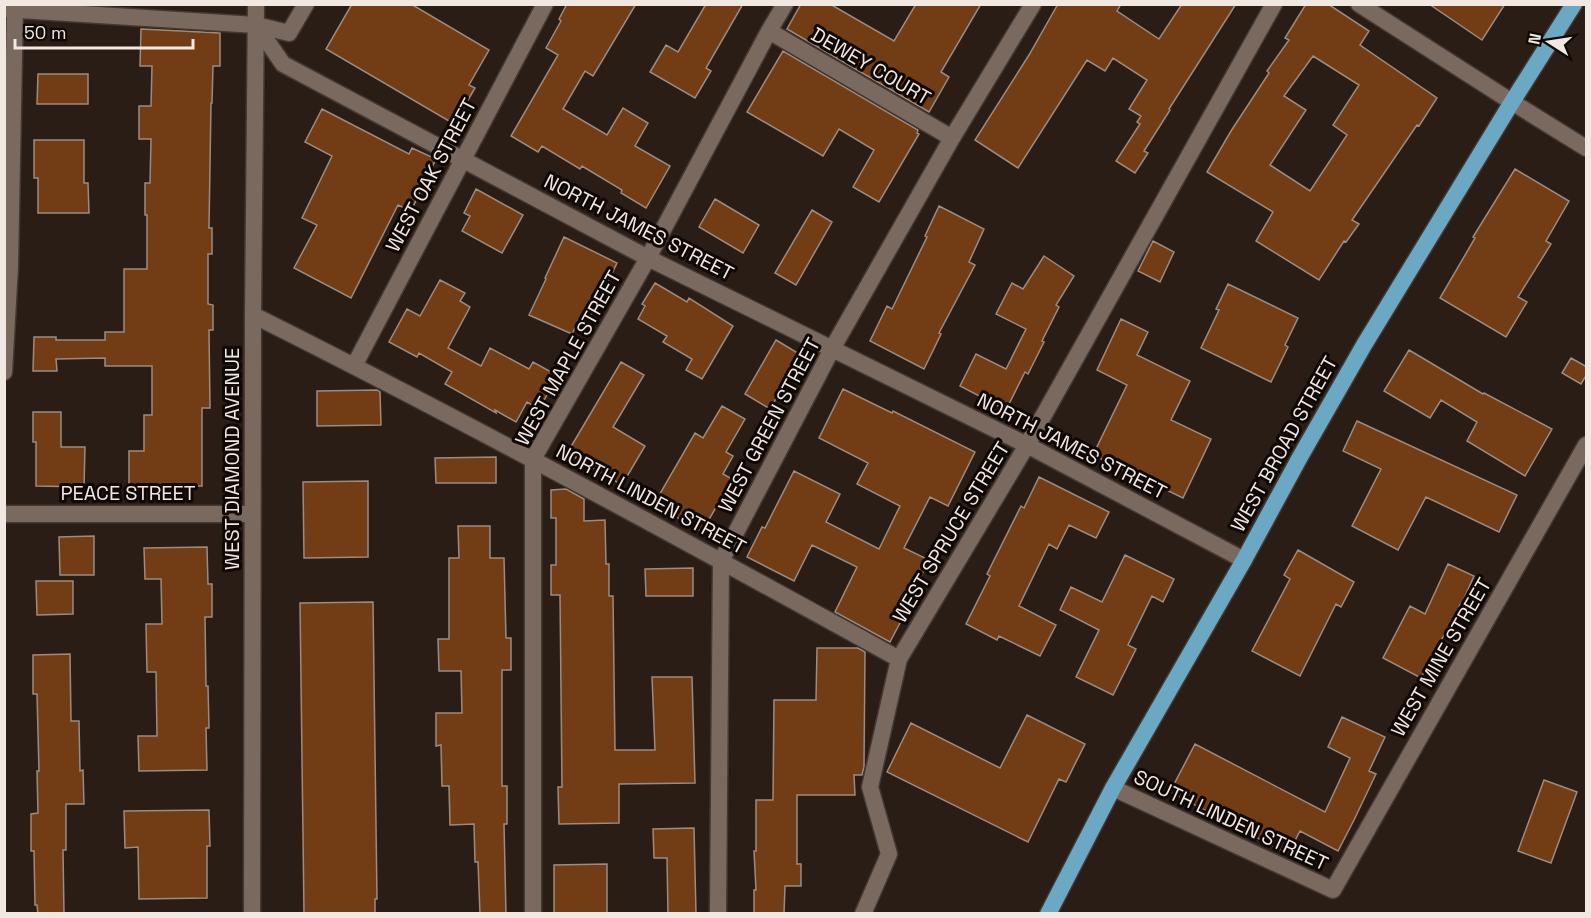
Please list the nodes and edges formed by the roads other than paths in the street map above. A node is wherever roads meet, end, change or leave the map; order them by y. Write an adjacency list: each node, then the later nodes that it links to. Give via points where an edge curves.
1 (256, 4): 10 (street, WEST DIAMOND AVENUE)
2 (306, 4): 10 (street, via 289,33)
3 (545, 4): 15 (street, WEST OAK STREET)
4 (785, 4): 11 (street, WEST MAPLE STREET)
5 (1034, 4): 13 (street, WEST GREEN STREET)
6 (1274, 4): 21 (street, WEST SPRUCE STREET)
7 (1359, 4): 12 (street)
8 (1574, 4): 12 (highway, WEST BROAD STREET)
9 (11, 7): 10 (street); 20 (street, via 10,266)
10 (256, 25): 15 (street, NORTH JAMES STREET, via 283,64); 17 (street, WEST DIAMOND AVENUE)
11 (769, 31): 13 (street, DEWEY COURT); 16 (street, WEST MAPLE STREET)
12 (1512, 102): 14 (street); 26 (highway, WEST BROAD STREET, via 1364,345)
13 (952, 138): 18 (street, WEST GREEN STREET)
14 (1587, 148)
15 (464, 159): 16 (street, NORTH JAMES STREET); 19 (street, WEST OAK STREET)
16 (648, 258): 18 (street, NORTH JAMES STREET); 23 (street, WEST MAPLE STREET)
17 (253, 315): 19 (street, NORTH LINDEN STREET); 25 (street, WEST DIAMOND AVENUE)
18 (832, 349): 21 (street, NORTH JAMES STREET); 27 (street, WEST GREEN STREET)
19 (354, 366): 23 (street, NORTH LINDEN STREET)
20 (4, 372)
21 (1027, 445): 26 (street, NORTH JAMES STREET); 28 (street, WEST SPRUCE STREET)
22 (1587, 445): 30 (street, WEST MINE STREET)
23 (533, 459): 27 (street, NORTH LINDEN STREET); 32 (street, WEST MAPLE STREET)
24 (4, 514): 25 (street, PEACE STREET)
25 (252, 514): 31 (street, WEST DIAMOND AVENUE)
26 (1244, 560): 29 (highway, WEST BROAD STREET)
27 (721, 561): 28 (street, NORTH LINDEN STREET); 33 (street, WEST GREEN STREET)
28 (899, 659): 34 (street, WEST SPRUCE STREET, via 870,787 890,854)
29 (1113, 788): 30 (street, SOUTH LINDEN STREET); 35 (highway, WEST BROAD STREET)
30 (1333, 890)
31 (252, 914)
32 (533, 914)
33 (718, 914)
34 (863, 914)
35 (1048, 914)

